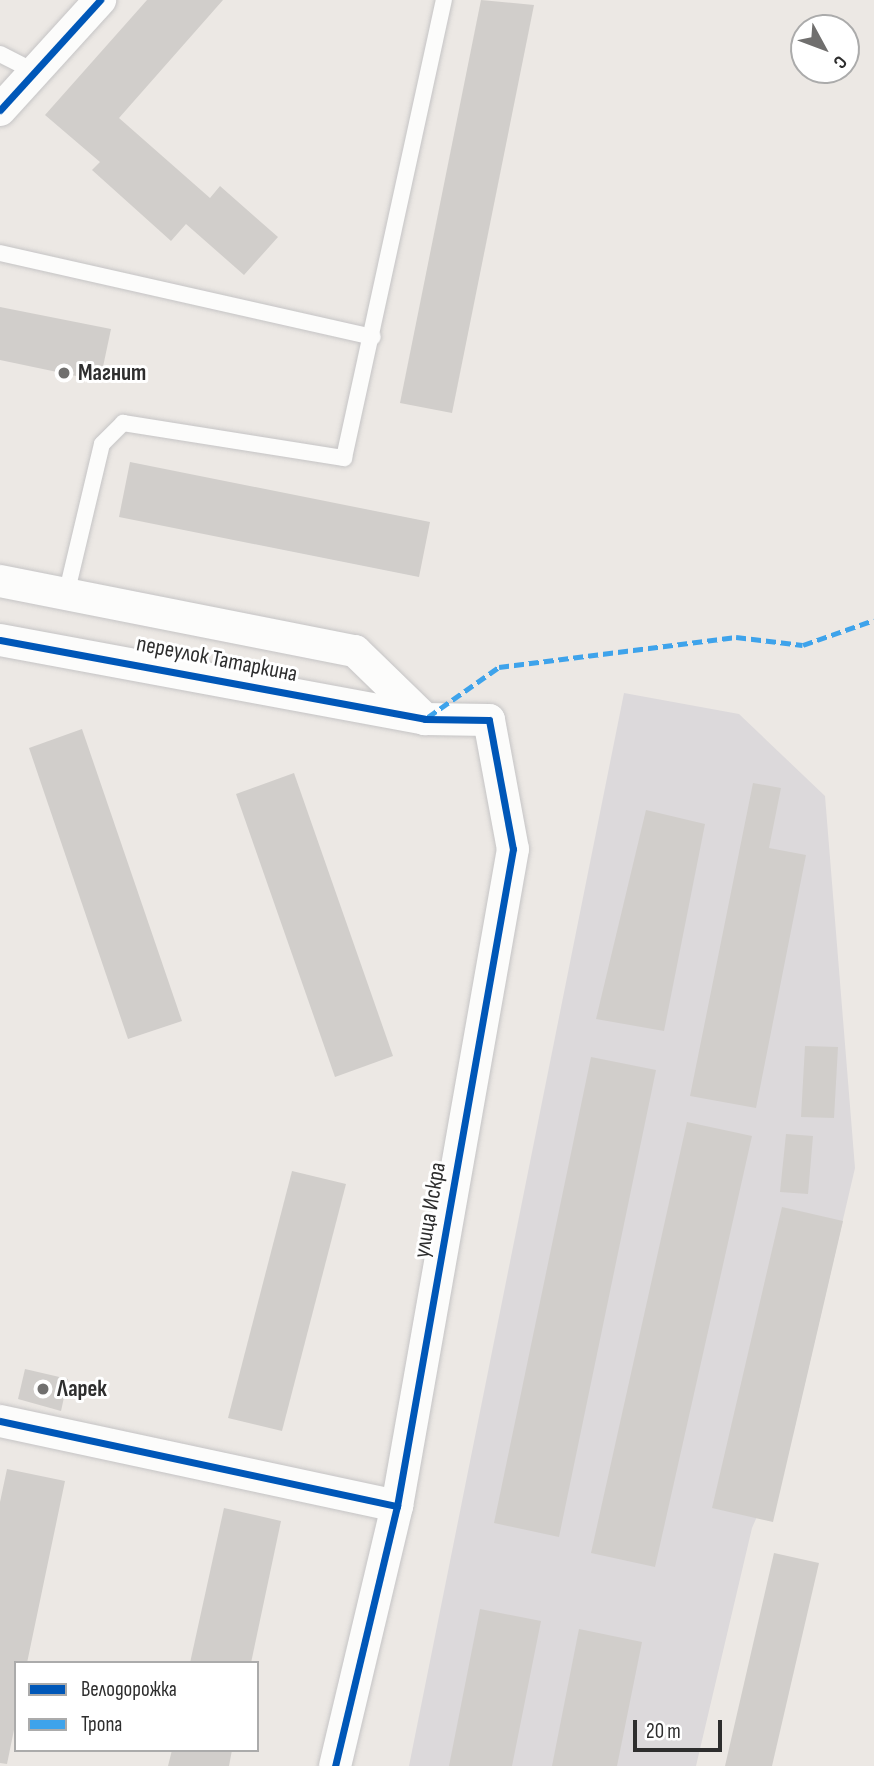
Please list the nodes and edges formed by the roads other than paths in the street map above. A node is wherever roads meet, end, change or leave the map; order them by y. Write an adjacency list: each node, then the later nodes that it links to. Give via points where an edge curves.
1 (100, 0): 4 (street)
2 (444, 0): 7 (lane)
3 (0, 54): 4 (lane)
4 (35, 72): 5 (street)
5 (0, 110)
6 (0, 253): 7 (lane)
7 (373, 337): 9 (lane, via 344,458 123,423 102,443)
8 (0, 581): 9 (street, переулок Татаркина)
9 (66, 595): 11 (street, переулок Татаркина, via 355,651)
10 (0, 640): 11 (street, переулок Татаркина)
11 (425, 719): 13 (street, улица Искра, via 489,720 513,849)
12 (0, 1421): 13 (street)
13 (397, 1506): 14 (street, улица Искра)
14 (335, 1766)

